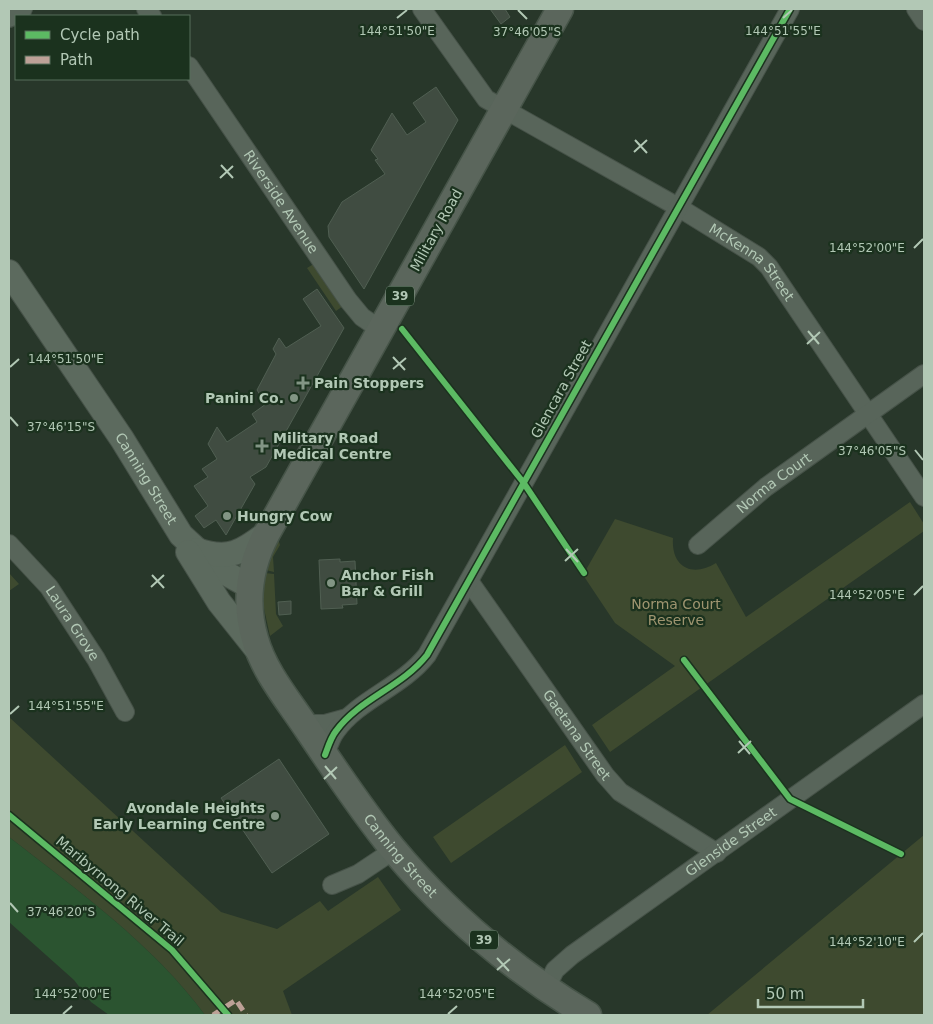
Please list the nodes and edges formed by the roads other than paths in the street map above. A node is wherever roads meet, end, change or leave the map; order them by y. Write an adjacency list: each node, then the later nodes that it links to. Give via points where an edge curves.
1 (23, 9): 6 (street)
2 (422, 9): 9 (street, McKenna Street, via 479,92)
3 (560, 9): 9 (main road, Military Road / 39)
4 (790, 9): 10 (street, Glencara Street)
5 (916, 9): 7 (street)
6 (9, 18)
7 (924, 21)
8 (190, 67): 12 (street, Riverside Avenue, via 348,300 362,317)
9 (503, 109): 10 (street, McKenna Street); 12 (main road, Military Road / 39)
10 (678, 207): 14 (street, McKenna Street, via 759,256); 20 (street, Glencara Street)
11 (9, 272): 17 (street, Canning Street)
12 (381, 330): 16 (main road, Military Road / 39)
13 (924, 374): 14 (street, Norma Court)
14 (868, 415): 15 (street, McKenna Street); 19 (street, Norma Court, via 766,487)
15 (924, 497)
16 (267, 533): 17 (street, via 227,556); 21 (main road, Military Road / 39, via 253,565)
17 (187, 541): 21 (street, Canning Street, via 228,575); 22 (street, Canning Street, via 186,549 219,602)
18 (9, 544): 24 (street, Laura Grove, via 49,587 96,659)
19 (698, 545)
20 (469, 581): 25 (street, Glencara Street, via 417,667); 29 (street, Gaetana Street, via 620,792)
21 (249, 586): 22 (main road, Canning Street / 39, via 251,624)
22 (260, 654): 26 (main road, Canning Street / 39)
23 (924, 704): 29 (street, Glenside Street)
24 (125, 712)
25 (347, 718): 26 (street, Glencara Street, via 325,724); 27 (street, Glencara Street, via 335,732)
26 (304, 724): 27 (main road, Canning Street / 39)
27 (325, 755): 28 (main road, Canning Street / 39)
28 (394, 850): 30 (street, via 358,874); 31 (main road, Canning Street / 39, via 459,918)
29 (717, 853): 31 (street, Glenside Street, via 572,955 555,970)
30 (332, 885)
31 (546, 988): 32 (main road, Canning Street / 39)
32 (588, 1015)

